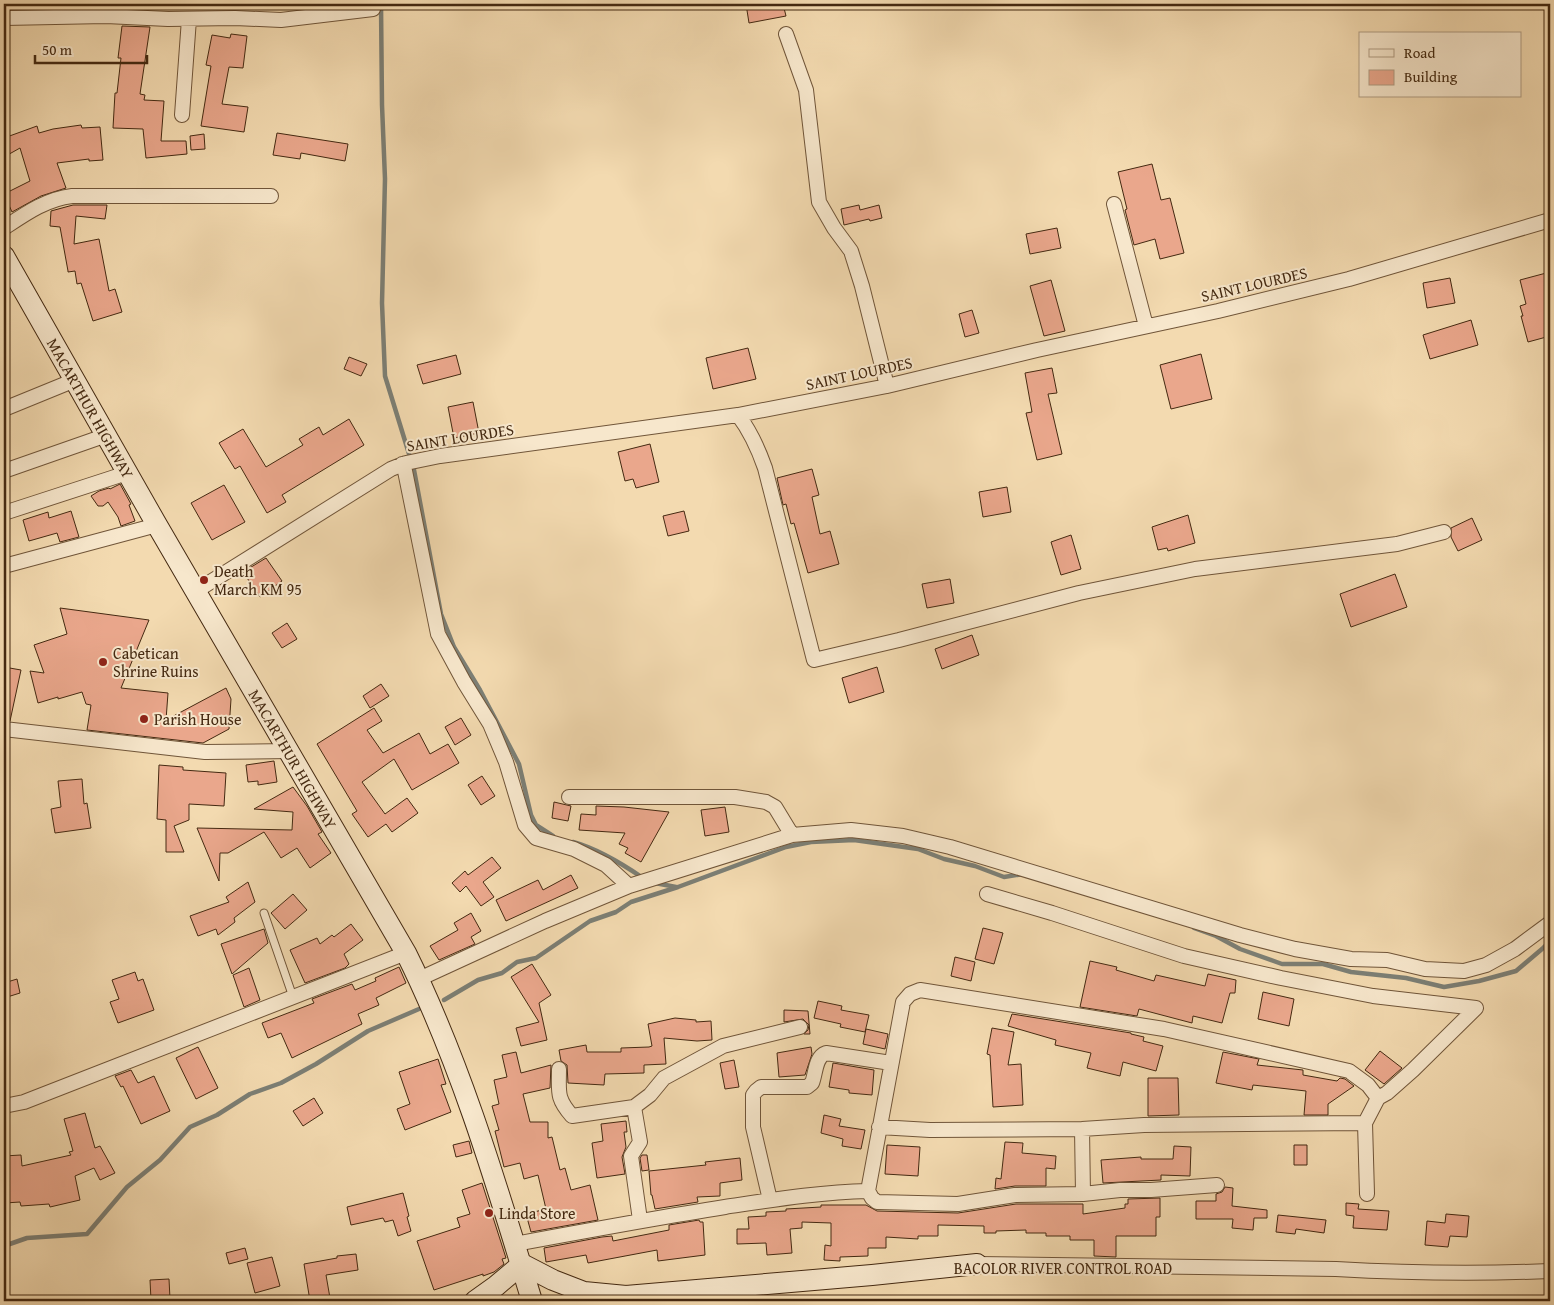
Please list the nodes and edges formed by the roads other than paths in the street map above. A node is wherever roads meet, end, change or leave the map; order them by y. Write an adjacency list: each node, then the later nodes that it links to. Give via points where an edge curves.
1 (356, 7): 2 (street); 4 (street, via 281,20)
2 (373, 9)
3 (4, 18): 4 (street, via 106,16)
4 (189, 19): 6 (street)
5 (786, 34): 14 (street, via 806,90 819,202 851,251)
6 (182, 116)
7 (271, 196): 10 (street, via 65,197 45,203)
8 (1114, 204): 12 (street)
9 (1550, 220): 12 (street, SAINT LOURDES, via 1349,279)
10 (4, 228)
11 (4, 256): 13 (main road, MACARTHUR HIGHWAY)
12 (1146, 326): 14 (street, SAINT LOURDES)
13 (75, 380): 15 (street); 17 (main road, MACARTHUR HIGHWAY)
14 (887, 386): 16 (street, SAINT LOURDES)
15 (4, 409)
16 (738, 415): 18 (street, SAINT LOURDES); 23 (street, via 758,446 765,468 814,660 1079,593 1195,569 1397,544)
17 (107, 435): 19 (street); 20 (main road, MACARTHUR HIGHWAY)
18 (404, 464): 25 (street, SAINT LOURDES, via 364,485); 30 (street, via 438,634 490,724 506,762 525,825 536,838 574,849 606,865)
19 (4, 471)
20 (127, 472): 21 (street); 22 (main road, MACARTHUR HIGHWAY)
21 (4, 513)
22 (157, 525): 24 (street); 25 (main road, MACARTHUR HIGHWAY)
23 (1444, 532)
24 (4, 566)
25 (196, 591): 27 (main road, MACARTHUR HIGHWAY)
26 (4, 730): 27 (street, via 205,752)
27 (290, 751): 34 (main road, MACARTHUR HIGHWAY)
28 (569, 797): 29 (street, via 735,797 766,802 775,807)
29 (792, 834): 30 (street); 33 (street, via 851,830 902,836 950,847 1286,947 1351,959 1386,960 1425,969 1464,971 1486,966)
30 (634, 885): 35 (street, via 536,925)
31 (987, 894): 40 (street, via 1194,958 1373,996 1476,1008 1413,1070)
32 (264, 913): 36 (lane)
33 (1550, 923)
34 (406, 953): 35 (main road, MACARTHUR HIGHWAY); 36 (street)
35 (419, 979): 52 (main road, MACARTHUR HIGHWAY, via 459,1074)
36 (293, 997): 41 (street, via 24,1102)
37 (800, 1027): 42 (street, via 723,1046 664,1078)
38 (891, 1063): 40 (street, via 902,1002 920,990 1164,1029 1349,1070); 44 (street); 50 (street, via 826,1053 818,1059 812,1083 756,1090 753,1096 753,1127)
39 (559, 1070): 42 (street, via 559,1095 572,1116)
40 (1378, 1098): 43 (street)
41 (4, 1106)
42 (634, 1107): 51 (street, via 640,1142 631,1156)
43 (1365, 1123): 45 (street, via 1144,1125); 49 (street)
44 (879, 1127): 45 (street); 47 (street)
45 (1082, 1130): 48 (street)
46 (1217, 1185): 48 (street)
47 (868, 1190): 48 (street, via 877,1202 887,1204 958,1204 1015,1195); 50 (street)
48 (1083, 1194)
49 (1367, 1194)
50 (770, 1200): 51 (street)
51 (640, 1220): 52 (street)
52 (515, 1244): 53 (main road, MACARTHUR HIGHWAY)
53 (522, 1264): 54 (main road, BACOLOR RIVER CONTROL ROAD, via 584,1292 626,1296); 56 (main road, MACARTHUR HIGHWAY); 57 (main road)
54 (977, 1264): 55 (street, BACOLOR RIVER CONTROL ROAD, via 1396,1272)
55 (1550, 1271)
56 (530, 1294)
57 (475, 1301)

